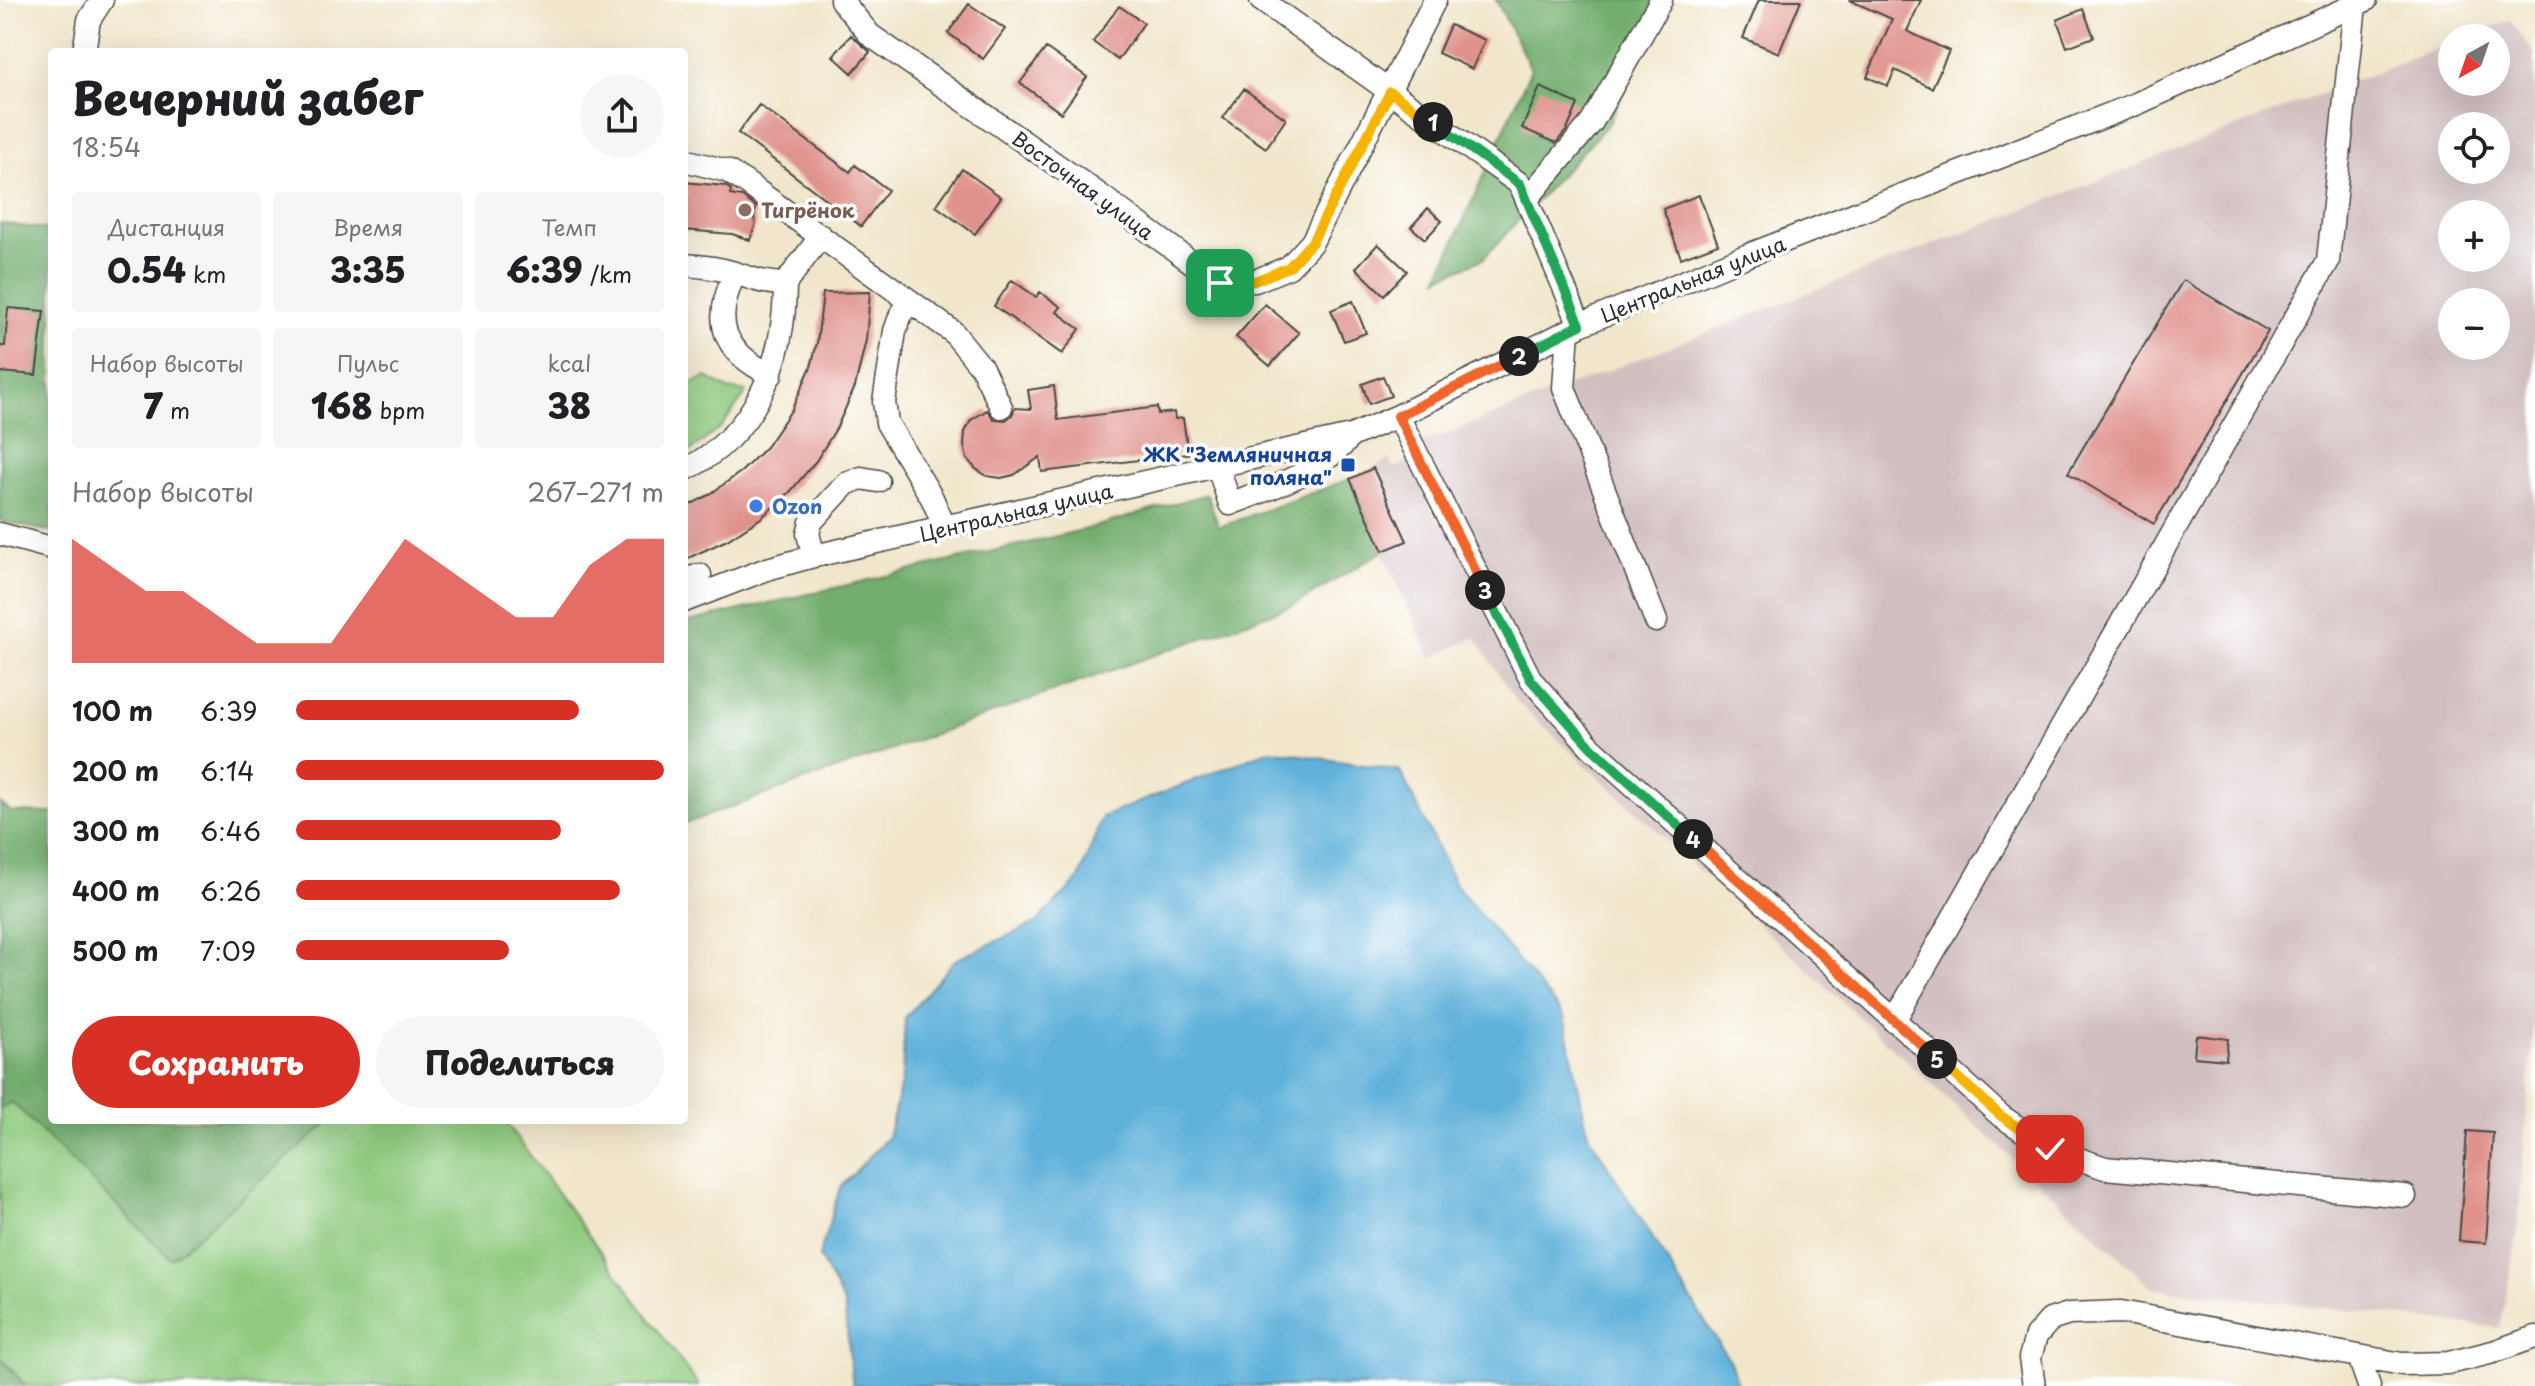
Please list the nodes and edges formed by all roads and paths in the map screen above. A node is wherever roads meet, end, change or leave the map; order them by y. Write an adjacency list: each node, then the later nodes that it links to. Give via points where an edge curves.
1 (102, 0): 7 (street, via 89,20)
2 (841, 0): 8 (street, Восточная улица, via 870,35 1220,283 1255,281 1289,267 1312,242)
3 (1261, 0): 8 (street)
4 (1435, 0): 8 (street, Восточная улица)
5 (1661, 0): 10 (street, via 1592,122)
6 (2361, 2): 16 (street, Центральная улица, via 2136,104); 30 (street, via 2328,261)
7 (85, 48)
8 (1390, 92): 10 (street, via 1520,184)
9 (688, 161): 11 (street, via 727,171)
10 (1527, 199): 16 (street)
11 (821, 236): 14 (street); 15 (street)
12 (688, 265): 13 (street)
13 (735, 273): 14 (street, via 764,284); 17 (street, via 724,296 723,321 731,345 748,364)
14 (785, 284): 17 (street, via 783,331)
15 (910, 301): 18 (street, via 953,332 982,368); 24 (street, via 895,331 884,402 887,423)
16 (1574, 328): 19 (street, Центральная улица); 29 (street, via 1564,388)
17 (771, 375): 21 (street, via 738,428)
18 (995, 408)
19 (1398, 416): 20 (street, Центральная улица); 30 (street, via 1531,680 1590,746)
20 (1351, 436): 22 (street, Центральная улица); 22 (street, via 1323,463 1230,504)
21 (688, 467)
22 (1218, 467): 24 (street, Центральная улица)
23 (878, 481): 27 (street, via 861,478 846,484 811,522 808,534)
24 (945, 528): 27 (street, Центральная улица)
25 (0, 534): 26 (street)
26 (48, 547)
27 (814, 556): 28 (street, Центральная улица)
28 (688, 599)
29 (1656, 621)
30 (1894, 1021): 31 (street, via 2001,1116 2050,1149 2105,1168)
31 (2405, 1196)
32 (2535, 1337): 33 (street, via 2449,1363 2402,1364)
33 (2359, 1357): 34 (street, via 2121,1312 2069,1314 2050,1320 2036,1336 2030,1358); 35 (street)
34 (2034, 1386)
35 (2369, 1386)

